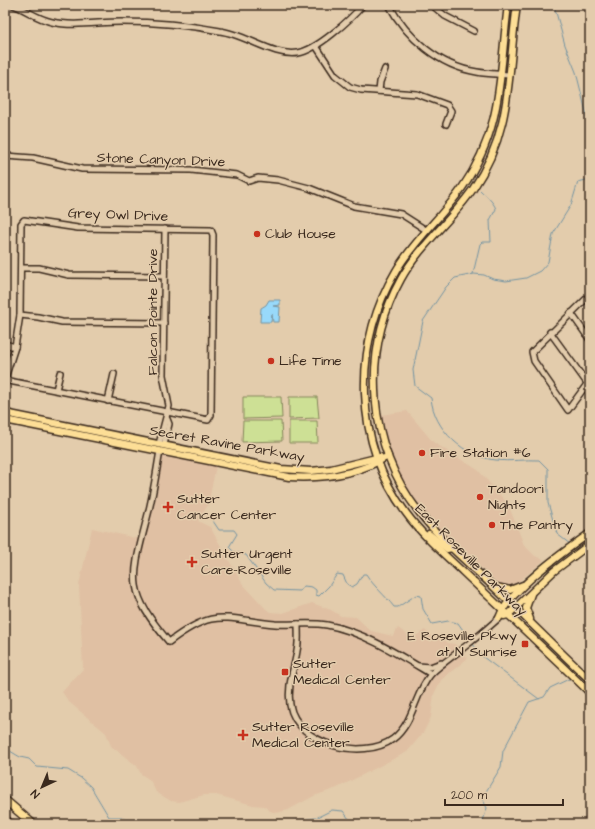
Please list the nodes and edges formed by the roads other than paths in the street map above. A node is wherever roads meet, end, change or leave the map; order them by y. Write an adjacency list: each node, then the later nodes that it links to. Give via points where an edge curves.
1 (13, 5): 8 (street, via 38,18 60,24 171,24 223,31 284,53 298,53)
2 (363, 5): 8 (street)
3 (389, 5): 10 (street, via 411,36 434,55 468,70)
4 (432, 5): 7 (street, via 445,16)
5 (508, 5): 10 (main road, East Roseville Parkway)
6 (517, 5): 11 (main road, East Roseville Parkway)
7 (474, 31)
8 (316, 46): 12 (street, via 335,75 345,84 361,90)
9 (384, 69): 12 (street)
10 (502, 74): 11 (street); 16 (main road, East Roseville Parkway, via 495,119 479,160 454,199)
11 (510, 75): 17 (main road, East Roseville Parkway, via 503,121 488,164 462,203)
12 (379, 91): 13 (street, via 417,94 447,105 451,111)
13 (446, 124)
14 (5, 156): 16 (street, Stone Canyon Drive, via 33,158 82,169 191,170 237,176 249,181 258,178 268,179 302,186 354,206 401,214)
15 (165, 229): 18 (street, Grey Owl Drive, via 78,228 24,220 21,224); 19 (street, Falcon Pointe Drive); 34 (street, Grey Owl Drive, via 209,229 212,233 210,418 206,421)
16 (426, 230): 17 (main road); 39 (main road, East Roseville Parkway, via 406,254 391,279 369,338 365,402 368,428)
17 (422, 249): 38 (main road, East Roseville Parkway, via 396,289 384,317 377,347 375,401)
18 (21, 268): 19 (street, via 39,268 69,275); 22 (street, Grey Owl Drive)
19 (164, 276): 23 (street, Falcon Pointe Drive)
20 (590, 295): 21 (street)
21 (571, 313): 24 (street); 25 (street)
22 (20, 315): 23 (street, via 62,322); 27 (street, Grey Owl Drive)
23 (164, 323): 34 (street, Falcon Pointe Drive, via 163,375 168,396)
24 (550, 332): 30 (street); 30 (street, via 533,348 532,357 568,410)
25 (590, 340)
26 (5, 344): 27 (street)
27 (15, 347): 31 (street, Grey Owl Drive, via 5,378 9,381)
28 (60, 373): 31 (street)
29 (114, 374): 32 (street)
30 (588, 381)
31 (56, 390): 32 (street, Grey Owl Drive)
32 (108, 401): 34 (street, Grey Owl Drive)
33 (5, 413): 36 (main road, Secret Ravine Parkway)
34 (168, 413): 36 (street, Falcon Pointe Drive, via 164,423)
35 (5, 420): 37 (main road, Secret Ravine Parkway)
36 (162, 445): 37 (main road); 39 (main road, Secret Ravine Parkway, via 304,471)
37 (160, 451): 39 (main road, Secret Ravine Parkway, via 296,477 332,476 372,466); 52 (street, via 134,573 140,599 154,624 169,642 196,624 220,617)
38 (388, 456): 39 (main road, Secret Ravine Parkway); 43 (main road, East Roseville Parkway, via 414,506)
39 (378, 460): 40 (main road, East Roseville Parkway, via 394,494)
40 (412, 521): 43 (main road, via 448,550); 49 (main road, East Roseville Parkway)
41 (590, 533): 44 (main road, via 560,554)
42 (590, 544): 46 (main road)
43 (453, 548): 45 (main road, East Roseville Parkway)
44 (533, 578): 45 (main road, via 519,588 510,590 502,590); 47 (main road)
45 (488, 582): 47 (main road, East Roseville Parkway)
46 (537, 586): 48 (main road); 53 (main road, via 526,608 528,616)
47 (509, 602): 48 (main road, East Roseville Parkway); 49 (main road)
48 (515, 607): 50 (main road); 53 (main road, East Roseville Parkway)
49 (502, 610): 50 (main road, East Roseville Parkway); 51 (main road)
50 (508, 615): 51 (main road); 58 (main road, East Roseville Parkway)
51 (499, 618): 54 (street)
52 (298, 624): 55 (street, via 325,624 346,630); 56 (street, via 297,652 289,683 290,707 295,718 306,730 332,745 363,750 392,740 408,722 419,694)
53 (537, 628): 57 (main road, East Roseville Parkway)
54 (446, 662): 55 (street, via 430,667); 56 (street)
55 (414, 665): 56 (street)
56 (432, 674)
57 (590, 680)
58 (590, 693)
59 (5, 800): 62 (highway)
60 (5, 819): 61 (highway)
61 (10, 824)
62 (33, 824)

